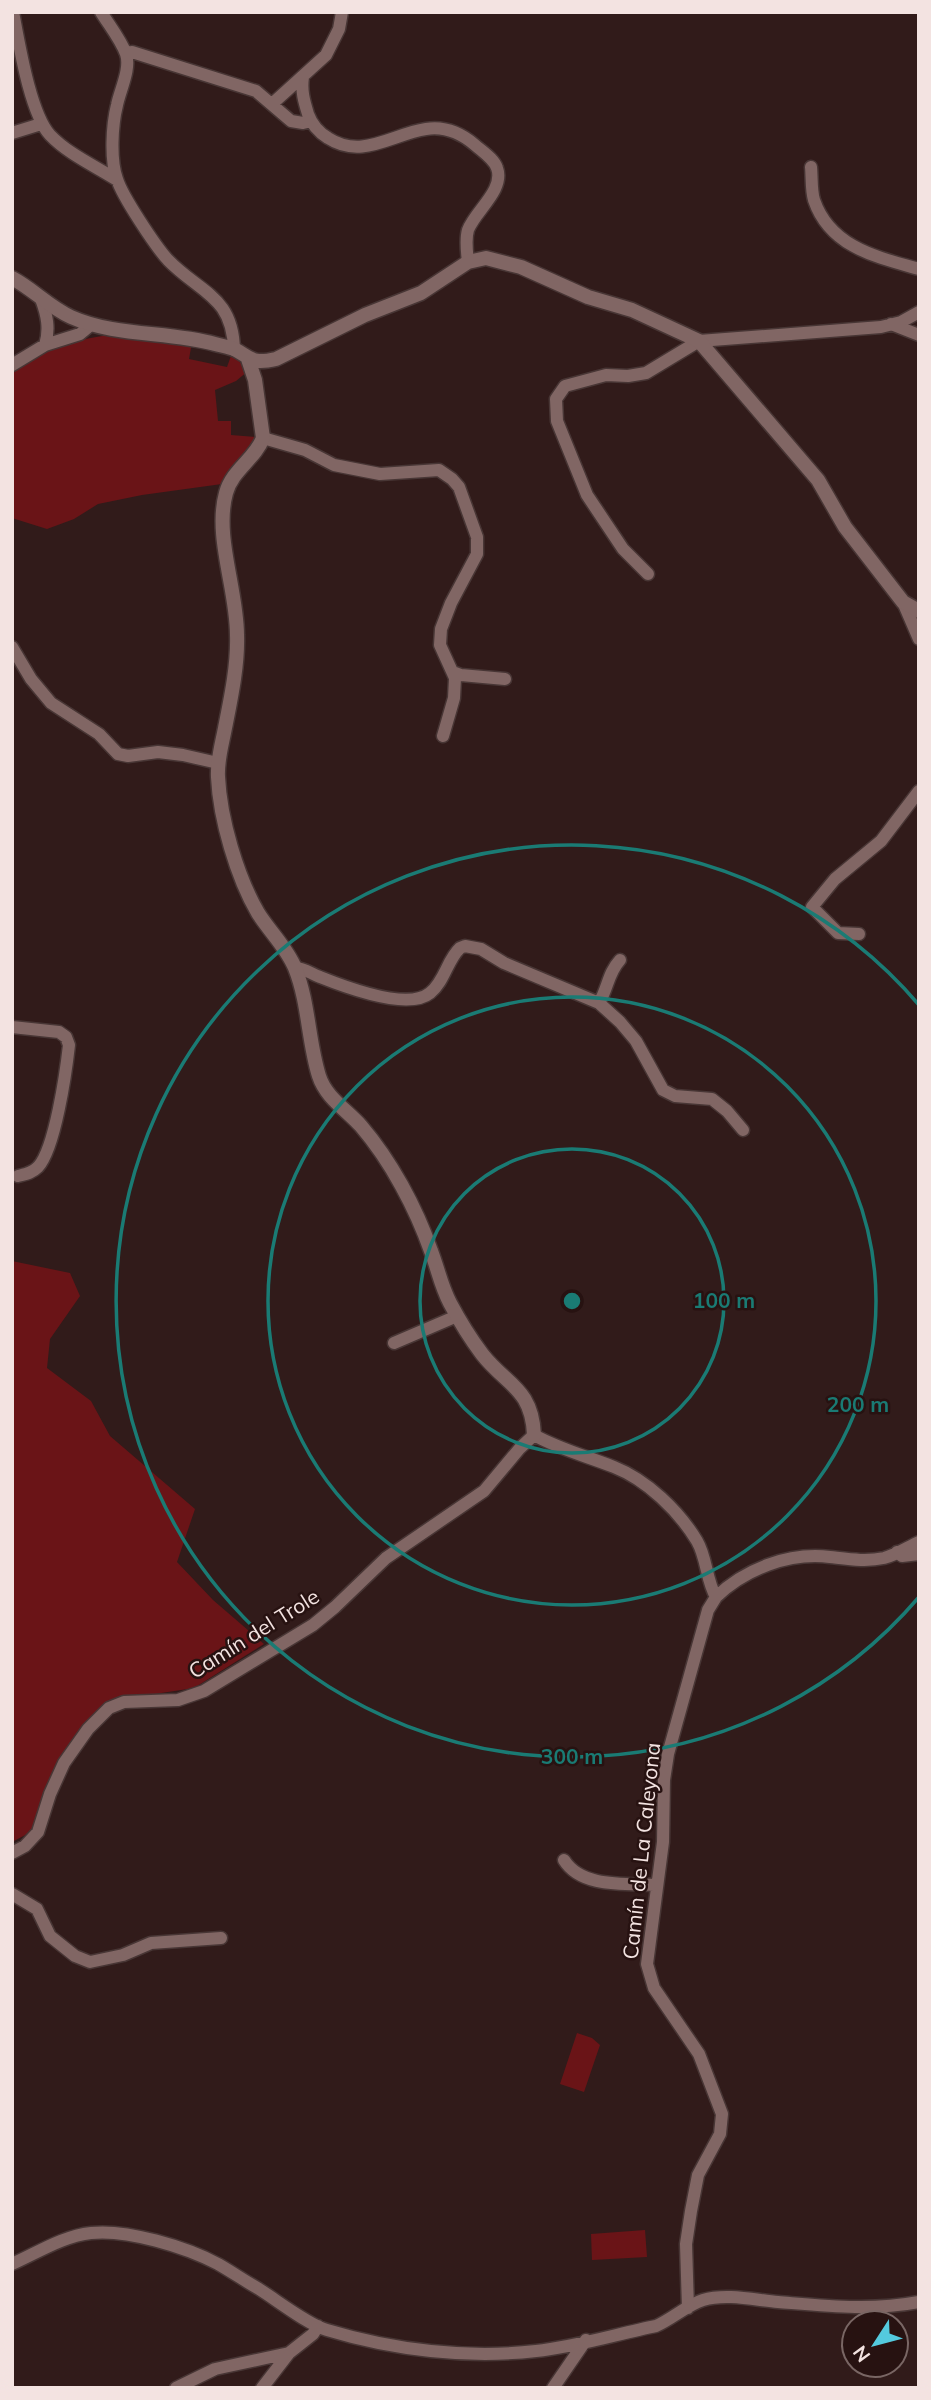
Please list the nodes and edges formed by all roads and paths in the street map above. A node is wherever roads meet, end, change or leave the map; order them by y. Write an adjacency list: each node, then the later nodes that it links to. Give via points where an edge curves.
1 (13, 12): 8 (street, via 22,65)
2 (102, 12): 4 (street)
3 (342, 12): 5 (street, via 326,55)
4 (126, 54): 6 (street, via 132,52 256,91); 11 (street, via 113,125)
5 (303, 77): 6 (street); 7 (street)
6 (272, 104): 7 (street, via 291,121)
7 (311, 121): 12 (street, via 323,135 347,146 379,145 427,128 452,130 484,152 498,169 498,178 468,230)
8 (41, 124): 9 (street); 11 (street, via 69,150)
9 (12, 133)
10 (811, 167): 13 (street, via 813,197 820,214 844,242 870,256)
11 (117, 180): 22 (street, via 167,259 217,300 228,315)
12 (468, 262): 20 (street, via 486,258 521,267); 23 (street, via 421,293 275,359)
13 (919, 269)
14 (12, 278): 15 (street)
15 (41, 299): 17 (street); 21 (street, via 48,328)
16 (919, 312): 18 (street)
17 (92, 324): 21 (street, via 80,334); 22 (street, via 190,337)
18 (891, 324): 19 (street); 20 (street)
19 (919, 335)
20 (699, 341): 26 (street, via 654,370 573,382 556,399 557,421 591,502 623,549); 27 (street, via 818,480 845,527)
21 (45, 345): 24 (street)
22 (234, 349): 23 (street)
23 (248, 359): 25 (street)
24 (12, 365)
25 (262, 438): 31 (street, via 305,450 334,465 380,474 439,470 452,479 464,497 477,542 477,554 441,629 443,657); 34 (street, via 237,470 222,508 237,645)
26 (648, 574)
27 (902, 602): 28 (street); 29 (street)
28 (919, 611)
29 (919, 639)
30 (12, 647): 34 (street, via 51,703 99,734 118,754 158,752)
31 (453, 672): 32 (street); 33 (street, via 454,698)
32 (505, 679)
33 (443, 736)
34 (218, 763): 38 (street, via 225,825 237,864 257,911)
35 (919, 790): 36 (street, via 881,841 835,879 812,907 838,933)
36 (859, 934)
37 (620, 960): 39 (street, via 611,970)
38 (295, 968): 39 (street, via 394,999 419,999 436,987 460,948 473,947); 43 (street, via 320,1078 335,1101 361,1126 400,1183)
39 (599, 1003): 41 (street, via 636,1041 663,1090 675,1096 712,1099)
40 (12, 1027): 42 (street, via 59,1032 69,1045 57,1124 41,1165)
41 (743, 1130)
42 (18, 1176)
43 (457, 1316): 44 (street); 45 (street, via 483,1355 525,1399)
44 (394, 1343)
45 (534, 1435): 49 (street, via 615,1467 670,1506 697,1541); 50 (street, Camín del Trole, via 484,1491 386,1558 313,1625 204,1691 178,1700 124,1702 109,1708 64,1763 38,1832)
46 (919, 1542): 47 (street)
47 (897, 1552): 48 (street, via 902,1556); 49 (street, via 885,1558 815,1557 770,1564 743,1575)
48 (919, 1554)
49 (716, 1597): 52 (street, Camín de La Caleyona, via 708,1610 668,1754)
50 (12, 1853)
51 (564, 1860): 52 (street, via 591,1880)
52 (657, 1885): 57 (street, Camín de La Caleyona, via 648,1975 699,2054 722,2114 720,2134 698,2175 691,2211 686,2244)
53 (12, 1894): 54 (street, via 37,1909 50,1936 90,1962 151,1943)
54 (221, 1938)
55 (12, 2264): 58 (street, via 77,2236 134,2237 217,2264)
56 (919, 2302): 57 (street, via 846,2308 725,2297 702,2300)
57 (688, 2308): 59 (street, via 656,2326)
58 (318, 2326): 59 (street, via 428,2350 538,2351); 60 (street)
59 (586, 2340): 63 (street)
60 (289, 2353): 61 (street, via 215,2369); 62 (street)
61 (176, 2388)
62 (262, 2388)
63 (553, 2388)

